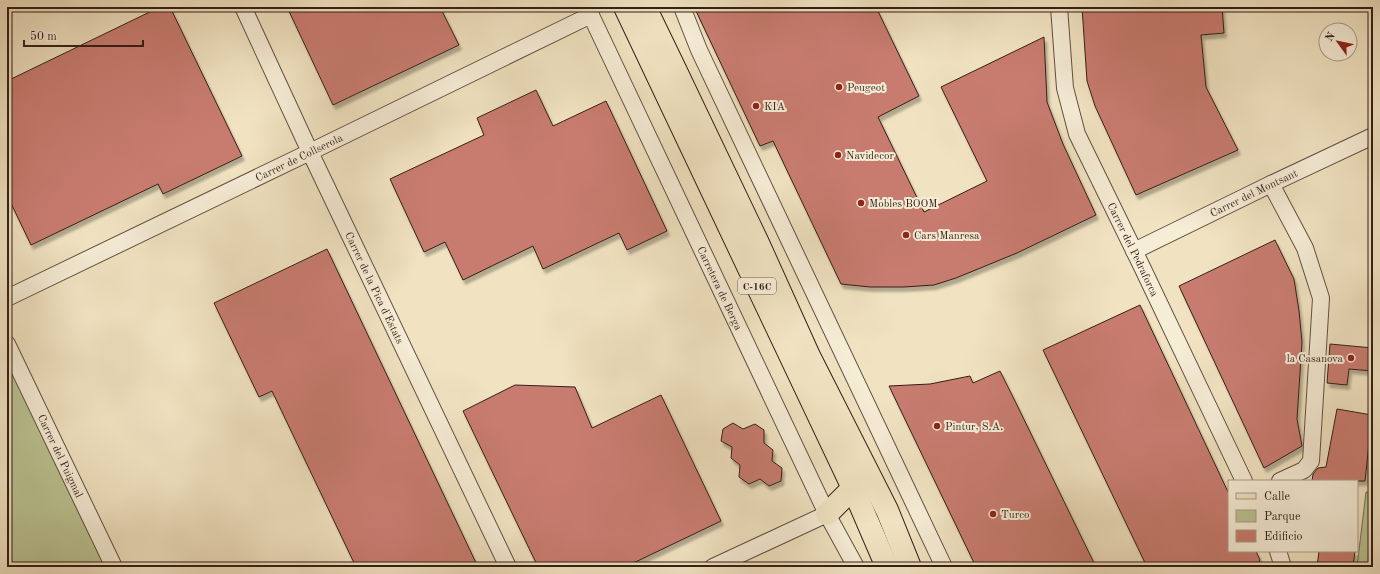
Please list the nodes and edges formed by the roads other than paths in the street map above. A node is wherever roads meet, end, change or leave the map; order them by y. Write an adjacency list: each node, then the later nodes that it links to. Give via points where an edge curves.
1 (242, 7): 12 (street, Carrer de la Pica d'Estats)
2 (625, 7): 10 (main road, C-16C)
3 (633, 7): 10 (main road, via 665,74)
4 (645, 7): 9 (main road, C-16C)
5 (661, 7): 9 (main road, via 659,19)
6 (682, 7): 29 (street, via 705,65)
7 (1059, 7): 14 (street, Carrer del Pedraforca, via 1065,88 1077,134)
8 (589, 11): 12 (street, Carrer de Collserola); 21 (street, Carretera de Berga)
9 (674, 66): 17 (main road, C-16C)
10 (671, 104): 20 (main road, C-16C)
11 (1373, 136): 13 (street, Carrer del Montsant)
12 (310, 152): 15 (street, Carrer de Collserola); 24 (street, Carrer de la Pica d'Estats)
13 (1271, 184): 14 (street, Carrer del Montsant); 19 (street, via 1305,248 1321,298 1311,461 1304,470)
14 (1134, 251): 18 (street, Carrer del Pedraforca)
15 (7, 298)
16 (7, 344): 23 (street, Carrer del Puigmal)
17 (809, 356): 20 (main road, via 819,393 859,477); 28 (main road, C-16C, via 887,510)
18 (1244, 480)
19 (1282, 480)
20 (854, 488): 21 (main road); 27 (main road, C-16C)
21 (827, 514): 25 (street); 26 (street, Carretera de Berga); 27 (main road, via 851,518)
22 (1278, 552): 30 (street)
23 (114, 567)
24 (508, 567)
25 (713, 567)
26 (856, 567)
27 (886, 567)
28 (910, 567)
29 (944, 567)
30 (1283, 567)

